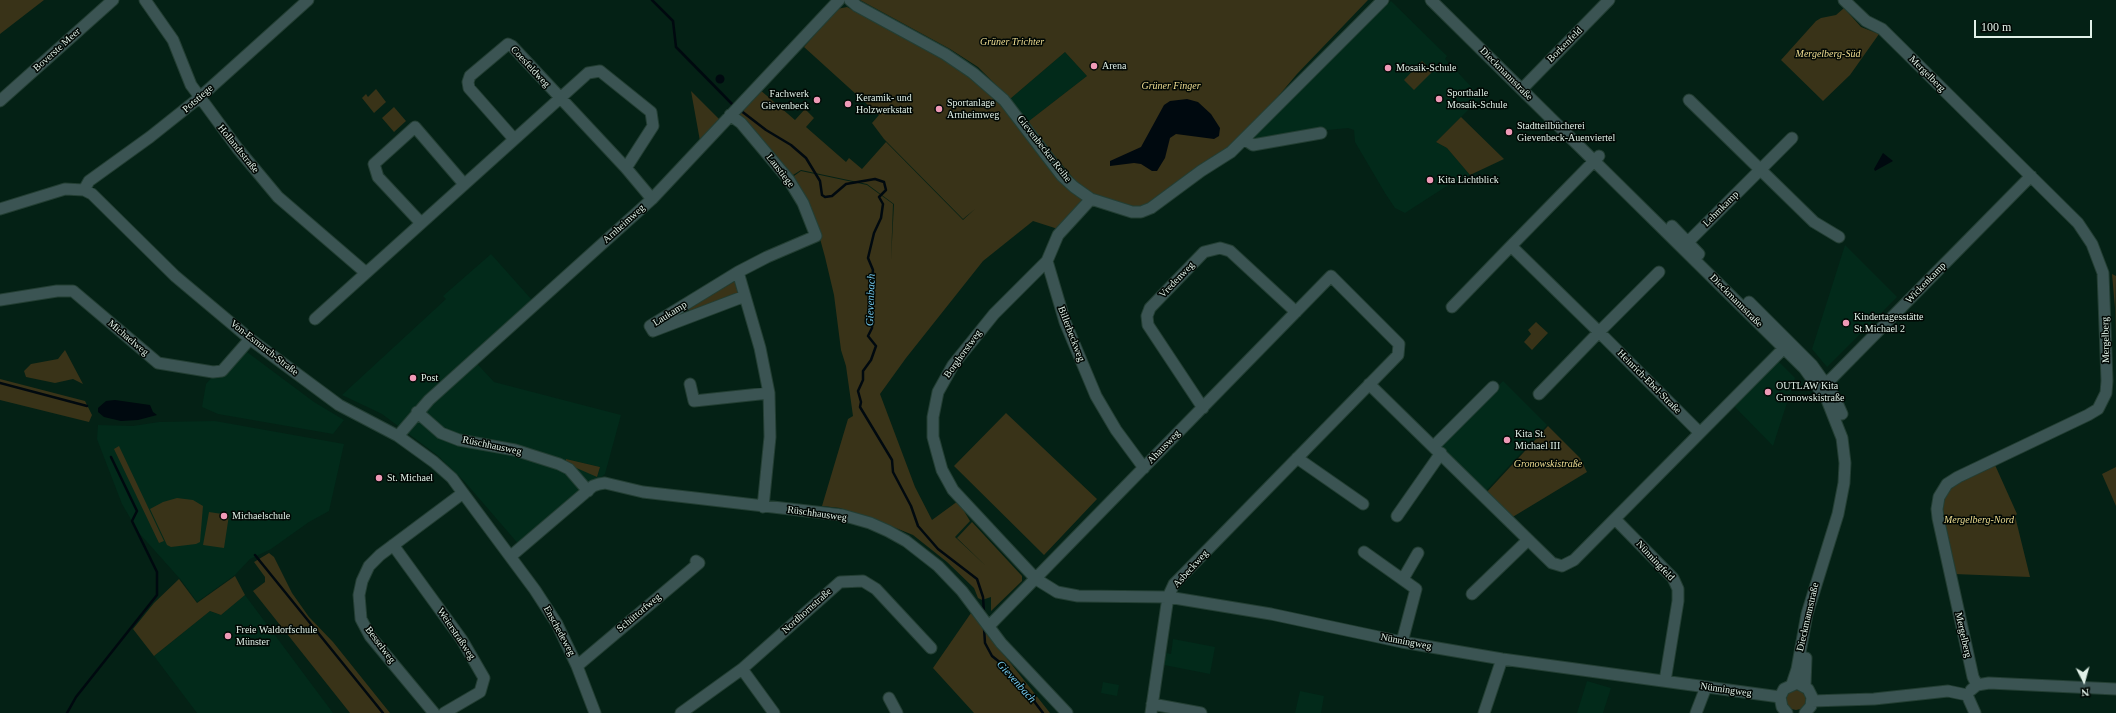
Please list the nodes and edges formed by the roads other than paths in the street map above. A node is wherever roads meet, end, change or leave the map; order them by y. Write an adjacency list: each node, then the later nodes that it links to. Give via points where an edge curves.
1 (113, 0): 15 (street, Boverste Meer)
2 (145, 0): 12 (street, Hollandtstraße, via 173,40)
3 (308, 0): 12 (street, Potstiege)
4 (839, 0): 16 (street, Arnheimweg)
5 (850, 0): 28 (street, Gievenbecker Reihe, via 945,54 973,73 1004,100 1062,176)
6 (1384, 0): 20 (street, Gievenbecker Reihe)
7 (1431, 0): 11 (street, Dieckmannstraße)
8 (1442, 0): 11 (street, Dieckmannstraße)
9 (1609, 0): 11 (street, Borkenfeld)
10 (1844, 0): 24 (street, Mergelberg, via 1866,20 1882,29)
11 (1524, 87): 21 (street, Dieckmannstraße)
12 (199, 98): 26 (street, Potstiege, via 156,133 89,180); 36 (street, Hollandtstraße, via 278,197)
13 (560, 99): 19 (street); 19 (street, Coesfeldweg, via 512,46 504,46 470,76 468,82 469,88); 22 (street, Coesfeldweg); 22 (street, via 588,73 600,71 651,112 654,126)
14 (1689, 100): 23 (street)
15 (0, 101)
16 (731, 114): 27 (street, Arnheimweg); 31 (street, Laustiege, via 789,180 803,203)
17 (1321, 133): 20 (street, via 1253,145)
18 (1792, 138): 23 (street, Lehmkamp)
19 (514, 139): 25 (street)
20 (1244, 139): 28 (street, Gievenbecker Reihe, via 1231,152 1151,208 1141,212 1132,212)
21 (1597, 158): 33 (street, Dieckmannstraße); 34 (street)
22 (626, 168): 27 (street, Coesfeldweg)
23 (1759, 169): 32 (street, via 1814,222); 33 (street, Lehmkamp)
24 (2031, 176): 50 (street, Wickenkamp); 85 (street, Mergelberg, via 2078,223 2099,260 2105,290 2106,393 2098,409 2088,415 1948,482 1941,491 1937,503 1938,518)
25 (464, 184): 30 (street); 30 (street, via 415,127 374,164 378,177)
26 (84, 190): 29 (street, via 65,189); 46 (street, Von-Esmarch-Straße, via 99,200 175,276)
27 (652, 198): 55 (street, Arnheimweg)
28 (1091, 199): 35 (street, via 1058,235)
29 (0, 209)
30 (420, 223): 36 (street)
31 (816, 236): 37 (street, Laukamp)
32 (1839, 237)
33 (1685, 245): 47 (street, Dieckmannstraße)
34 (1511, 246): 42 (street); 45 (street, Heinrich-Ebel-Straße)
35 (1047, 261): 60 (street, Billerbeckweg, via 1065,322 1096,396 1116,430); 73 (street, Borghorstweg, via 994,314 953,365 938,392 933,417 933,437 937,452 942,470 953,490)
36 (365, 272): 44 (street)
37 (738, 272): 40 (street); 40 (street, Laukamp, via 650,326 653,331)
38 (1659, 272): 45 (street)
39 (1339, 284): 43 (street, Ahausweg, via 1331,276); 49 (street, Asbeckweg, via 1399,344 1398,355)
40 (745, 296): 52 (street, via 760,348)
41 (0, 300): 46 (street, Michaelweg, via 73,291 158,363 213,372 222,371)
42 (1452, 307)
43 (1296, 312): 54 (street, Ahausweg); 54 (street, Vredenweg, via 1230,251 1220,248 1204,252 1150,308 1147,316 1148,325)
44 (315, 319)
45 (1599, 332): 53 (street); 56 (street, Heinrich-Ebel-Straße)
46 (250, 340): 57 (street, Von-Esmarch-Straße, via 339,405)
47 (1787, 346): 50 (street, Dieckmannstraße); 56 (street)
48 (690, 384): 52 (street, via 694,401)
49 (1370, 384): 58 (street); 59 (street, Asbeckweg)
50 (1823, 385): 84 (street, Dieckmannstraße, via 1841,434 1845,464 1844,483 1838,514 1807,614); 86 (street, Dieckmannstraße, via 1839,405 1847,428 1852,454 1852,479 1848,505 1810,631 1804,671)
51 (1493, 387): 58 (street)
52 (769, 393): 64 (street, via 770,436)
53 (1539, 394)
54 (1203, 408): 60 (street, Ahausweg)
55 (417, 412): 57 (street, Arnheimweg); 61 (street, Rüschhausweg, via 441,433 459,440 515,450 559,464 569,469)
56 (1699, 432): 66 (street)
57 (398, 436): 62 (street, Von-Esmarch-Straße, via 434,462)
58 (1438, 450): 65 (street); 67 (street)
59 (1297, 458): 63 (street); 76 (street, Asbeckweg, via 1174,584)
60 (1144, 468): 73 (street, Ahausweg)
61 (588, 491): 64 (street, Rüschhausweg, via 593,486 605,483 643,492); 71 (street, Rüschhausweg)
62 (464, 493): 68 (street, Besselweg); 71 (street, Von-Esmarch-Straße)
63 (1362, 504)
64 (763, 507): 77 (street, Rüschhausweg, via 842,515 888,531 906,541 938,566 962,590)
65 (1398, 516)
66 (1615, 519): 67 (street, via 1574,560 1562,566 1552,563); 83 (street, Nünningfeld, via 1673,578 1678,589)
67 (1528, 540): 75 (street)
68 (393, 545): 94 (street, Besselweg, via 369,566 362,581 359,595 361,619 370,636); 95 (street, Weierstraßweg, via 462,640 484,678 480,692)
69 (1364, 552): 74 (street)
70 (1418, 552): 74 (street)
71 (511, 556): 81 (street, Enschedeweg, via 557,624)
72 (696, 561): 81 (street, Schüttorfweg, via 699,563)
73 (1036, 579): 76 (street, Nünningweg, via 1057,592 1078,596); 77 (street, Ahausweg)
74 (1403, 579): 78 (street, via 1416,589)
75 (1472, 594)
76 (1168, 597): 78 (street, Nünningweg, via 1271,614); 93 (street, Asbeckweg)
77 (990, 626): 100 (street, Rüschhausweg, via 1023,668)
78 (1402, 642): 80 (street, Nünningweg)
79 (930, 648): 82 (street, Nordhornstraße, via 876,589 863,582 849,580 840,582)
80 (1502, 659): 83 (street, Nünningweg); 102 (street)
81 (577, 666): 96 (street, Enschedeweg)
82 (742, 669): 97 (street, Nordhornstraße); 98 (street)
83 (1665, 681): 87 (street, Nünningweg)
84 (1792, 684): 86 (street); 90 (street, Dieckmannstraße, via 1784,688)
85 (1976, 685): 88 (street, via 1990,683); 89 (street)
86 (1805, 686): 92 (street, Dieckmannstraße, via 1811,692)
87 (1706, 687): 90 (street, Nünningweg); 103 (street)
88 (2116, 689)
89 (1967, 695): 92 (street, via 1948,691 1874,699); 106 (street)
90 (1780, 697): 104 (street)
91 (889, 698): 99 (street)
92 (1812, 702): 105 (street)
93 (1151, 708): 101 (street)
94 (434, 713)
95 (444, 713)
96 (594, 713)
97 (681, 713)
98 (774, 713)
99 (897, 713)
100 (1067, 713)
101 (1201, 713)
102 (1484, 713)
103 (1696, 713)
104 (1786, 713)
105 (1805, 713)
106 (1975, 713)

